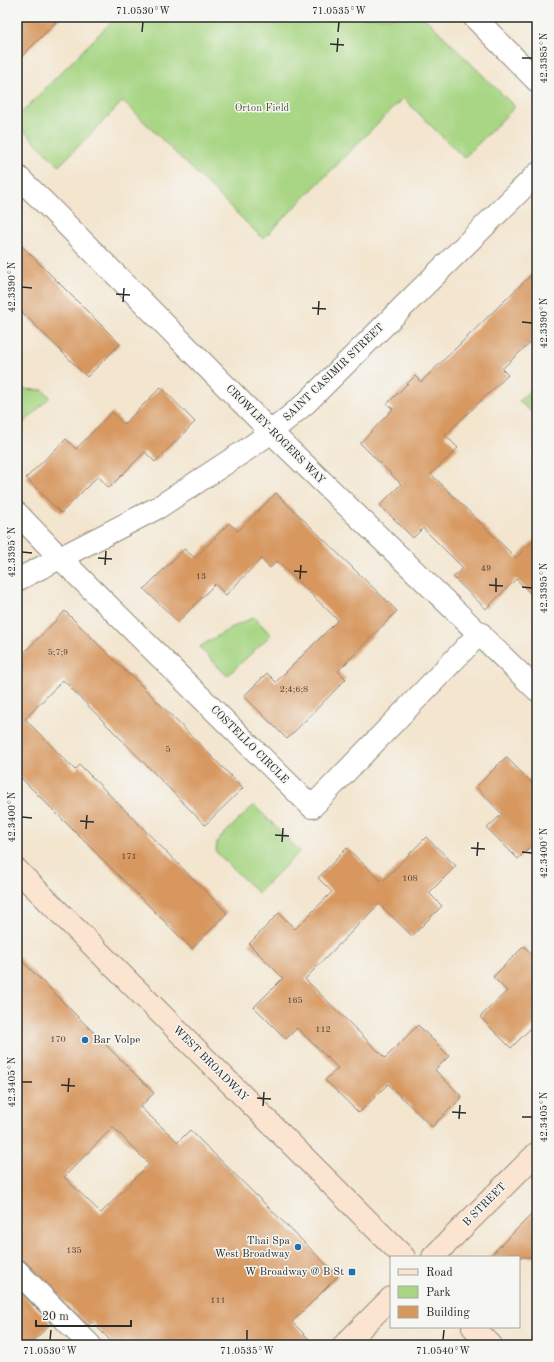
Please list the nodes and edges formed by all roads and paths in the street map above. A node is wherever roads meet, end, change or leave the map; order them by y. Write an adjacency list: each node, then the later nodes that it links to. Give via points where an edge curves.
1 (474, 17): 2 (street)
2 (537, 81)
3 (537, 174): 5 (street, SAINT CASIMIR STREET, via 306,403)
4 (17, 176): 5 (street, CROWLEY-ROGERS WAY)
5 (271, 432): 7 (street, SAINT CASIMIR STREET, via 159,507); 9 (street, CROWLEY-ROGERS WAY)
6 (17, 513): 7 (street, COSTELLO CIRCLE)
7 (61, 559): 8 (street, SAINT CASIMIR STREET); 9 (street, COSTELLO CIRCLE, via 312,806)
8 (17, 580)
9 (480, 634): 10 (street, CROWLEY-ROGERS WAY)
10 (537, 690)
11 (17, 870): 13 (main road, WEST BROADWAY)
12 (537, 1153): 14 (main road, B STREET)
13 (403, 1256)
14 (434, 1256)
15 (17, 1271): 18 (street)
16 (390, 1299): 19 (main road)
17 (474, 1328): 20 (main road)
18 (90, 1345)
19 (344, 1345)
20 (491, 1345)

